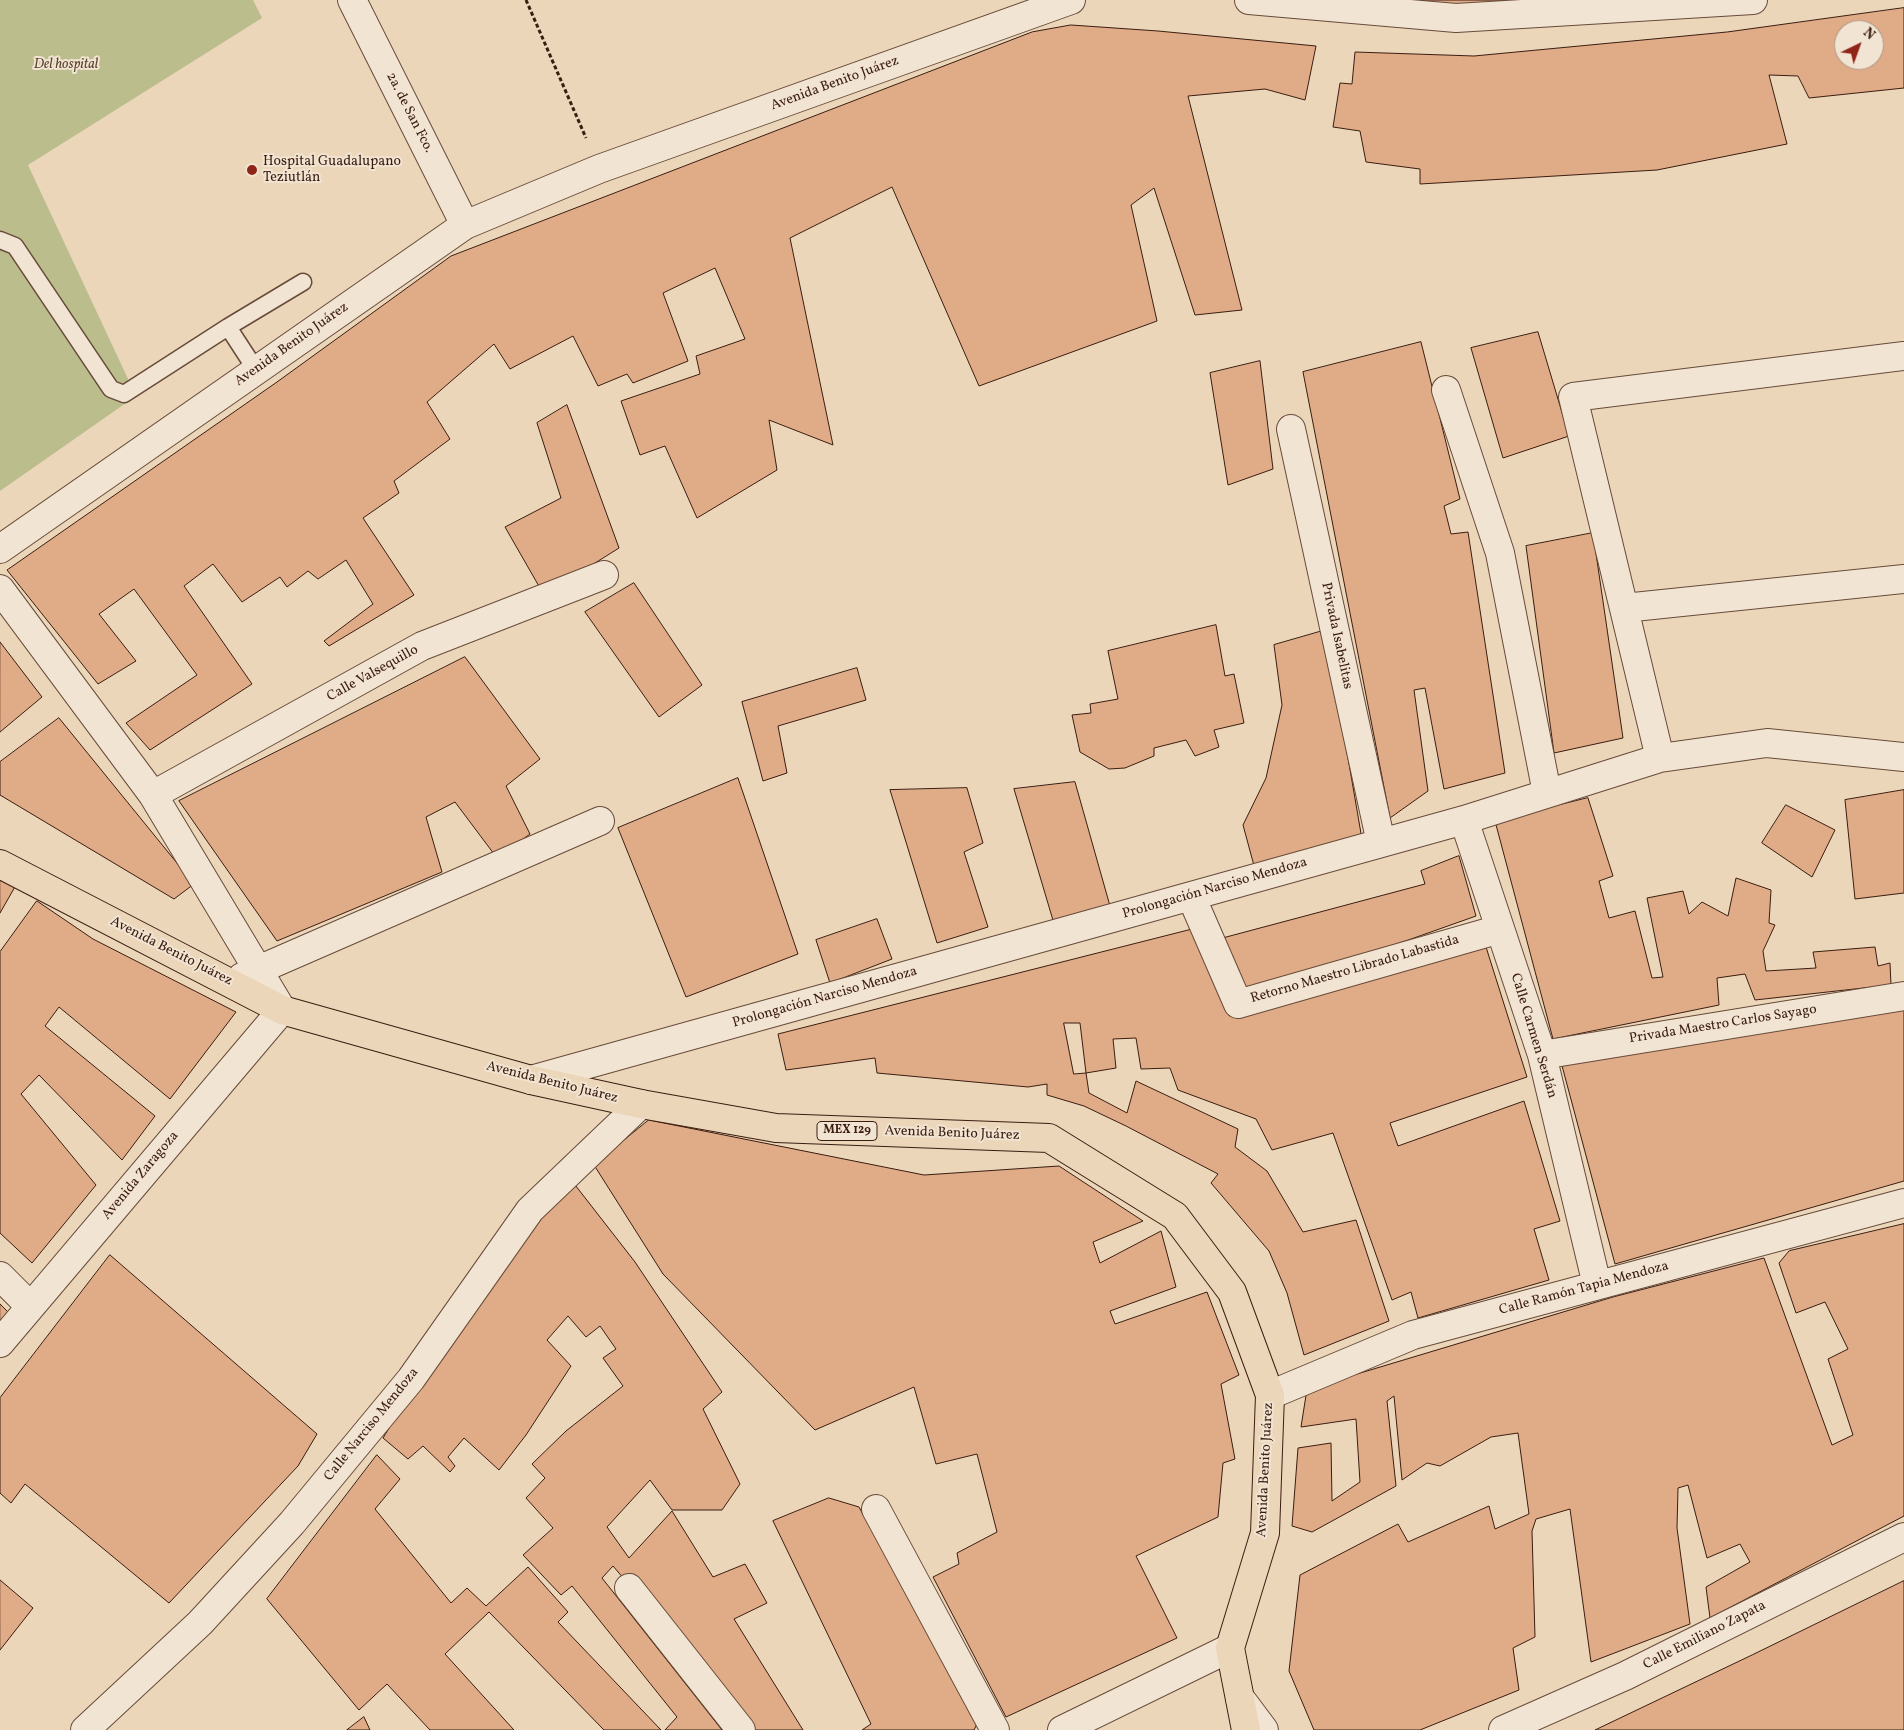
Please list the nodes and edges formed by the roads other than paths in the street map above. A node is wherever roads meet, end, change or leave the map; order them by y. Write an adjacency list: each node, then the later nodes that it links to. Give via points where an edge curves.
1 (352, 0): 5 (street, 2a. de San Fco.)
2 (1071, 0): 5 (street, Avenida Benito Juárez, via 599,169)
3 (1249, 0): 4 (street, via 1456,18)
4 (1753, 0)
5 (465, 225): 10 (street, Avenida Benito Juárez)
6 (0, 240): 8 (lane, via 15,246 111,389 118,393 124,394)
7 (304, 282): 8 (lane)
8 (228, 327): 10 (lane)
9 (1904, 356): 17 (street, via 1573,396)
10 (256, 370): 13 (street, Avenida Benito Juárez)
11 (1446, 390): 20 (street, via 1500,553)
12 (1291, 429): 24 (street, Privada Isabelitas)
13 (0, 549)
14 (604, 575): 21 (street, Calle Valsequillo, via 422,646)
15 (1904, 580): 17 (street)
16 (0, 589): 21 (street)
17 (1624, 608): 19 (street)
18 (1904, 757): 19 (street, Prolongación Narciso Mendoza, via 1767,743)
19 (1660, 758): 20 (street, Prolongación Narciso Mendoza)
20 (1547, 794): 22 (street, Prolongación Narciso Mendoza)
21 (153, 795): 28 (street)
22 (1464, 820): 24 (street, Prolongación Narciso Mendoza); 27 (street, Calle Carmen Serdán)
23 (600, 821): 28 (street)
24 (1381, 843): 26 (street, Prolongación Narciso Mendoza)
25 (0, 864): 29 (main road, Avenida Benito Juárez / MEX 129)
26 (1190, 896): 27 (street, Retorno Maestro Librado Labastida, via 1238,1004); 33 (street, Prolongación Narciso Mendoza)
27 (1500, 929): 32 (street, Calle Carmen Serdán)
28 (257, 970): 29 (street); 31 (street)
29 (229, 983): 31 (main road, Avenida Benito Juárez / MEX 129)
30 (1904, 996): 32 (street, Privada Maestro Carlos Sayago)
31 (282, 1010): 33 (main road, Avenida Benito Juárez / MEX 129); 38 (street, Avenida Zaragoza)
32 (1542, 1055): 37 (street, Calle Carmen Serdán)
33 (531, 1080): 34 (main road, Avenida Benito Juárez / MEX 129)
34 (641, 1104): 40 (main road, Avenida Benito Juárez / MEX 129, via 776,1128 1048,1138 1175,1216 1232,1292); 46 (street, Calle Narciso Mendoza, via 530,1210 411,1379 292,1523 200,1622)
35 (1904, 1203): 37 (street, Calle Ramón Tapia Mendoza)
36 (0, 1276): 38 (street)
37 (1596, 1285): 40 (street, Calle Ramón Tapia Mendoza, via 1413,1336)
38 (30, 1306): 39 (street, Avenida Zaragoza)
39 (0, 1343)
40 (1270, 1395): 44 (main road, Avenida Benito Juárez / MEX 129, via 1265,1533)
41 (876, 1509): 48 (street)
42 (1904, 1537): 52 (street, Calle Emiliano Zapata, via 1625,1676)
43 (629, 1588): 47 (street)
44 (1230, 1648): 45 (main road, Avenida Benito Juárez / MEX 129); 49 (street)
45 (1240, 1698): 50 (main road, Avenida Benito Juárez / MEX 129); 51 (street)
46 (85, 1730)
47 (741, 1730)
48 (995, 1730)
49 (1062, 1730)
50 (1246, 1730)
51 (1264, 1730)
52 (1502, 1730)

